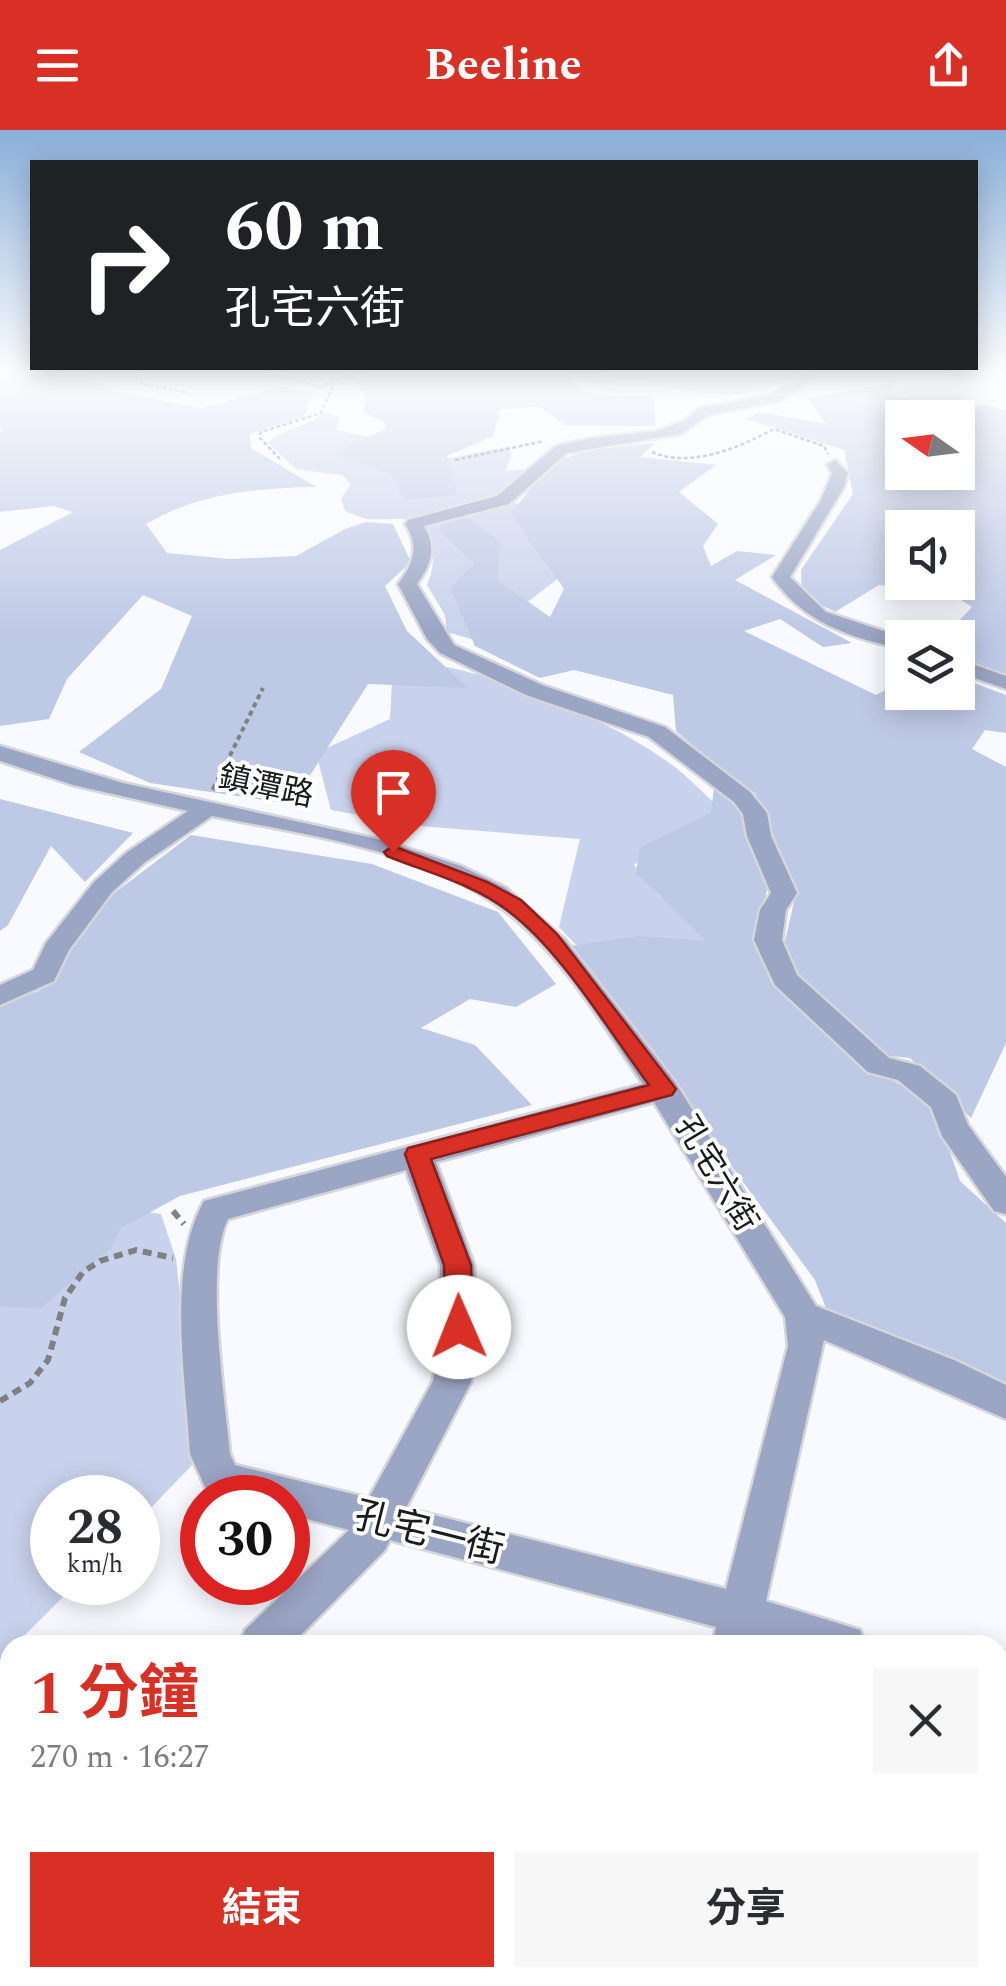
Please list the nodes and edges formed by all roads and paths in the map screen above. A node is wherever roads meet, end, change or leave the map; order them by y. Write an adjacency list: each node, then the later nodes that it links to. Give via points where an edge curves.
1 (544, 460): 13 (street, via 505,500 414,524 425,553 406,584 436,639 534,690 657,732 742,798 756,813 784,893 768,940 784,979 879,1065 909,1074 945,1102 953,1128)
2 (831, 460): 3 (path)
3 (834, 465): 4 (street, via 840,473 836,489 781,577 796,602 825,622)
4 (885, 638)
5 (975, 671): 6 (street)
6 (1006, 683)
7 (262, 688): 9 (path)
8 (0, 753): 9 (street, 鎮潭路, via 127,794)
9 (208, 808): 10 (street, via 103,886 44,974); 11 (street, 鎮潭路, via 393,852 514,904 550,938)
10 (0, 996)
11 (664, 1089): 12 (street, 孔宅六街); 16 (street, 孔宅六街)
12 (417, 1154): 14 (street, 孔宅六街); 19 (street, via 458,1265 459,1327 452,1382)
13 (1006, 1202)
14 (216, 1210): 19 (street, 孔宅一街, via 200,1256 210,1454 221,1479)
15 (170, 1257): 17 (path, via 136,1250 83,1272 64,1298 48,1360 30,1383)
16 (803, 1316): 18 (street); 20 (street, via 806,1346)
17 (0, 1402)
18 (1006, 1403)
19 (379, 1522): 20 (street, 孔宅一街); 21 (street)
20 (738, 1630): 22 (street, 孔宅一街)
21 (271, 1635)
22 (773, 1635)

